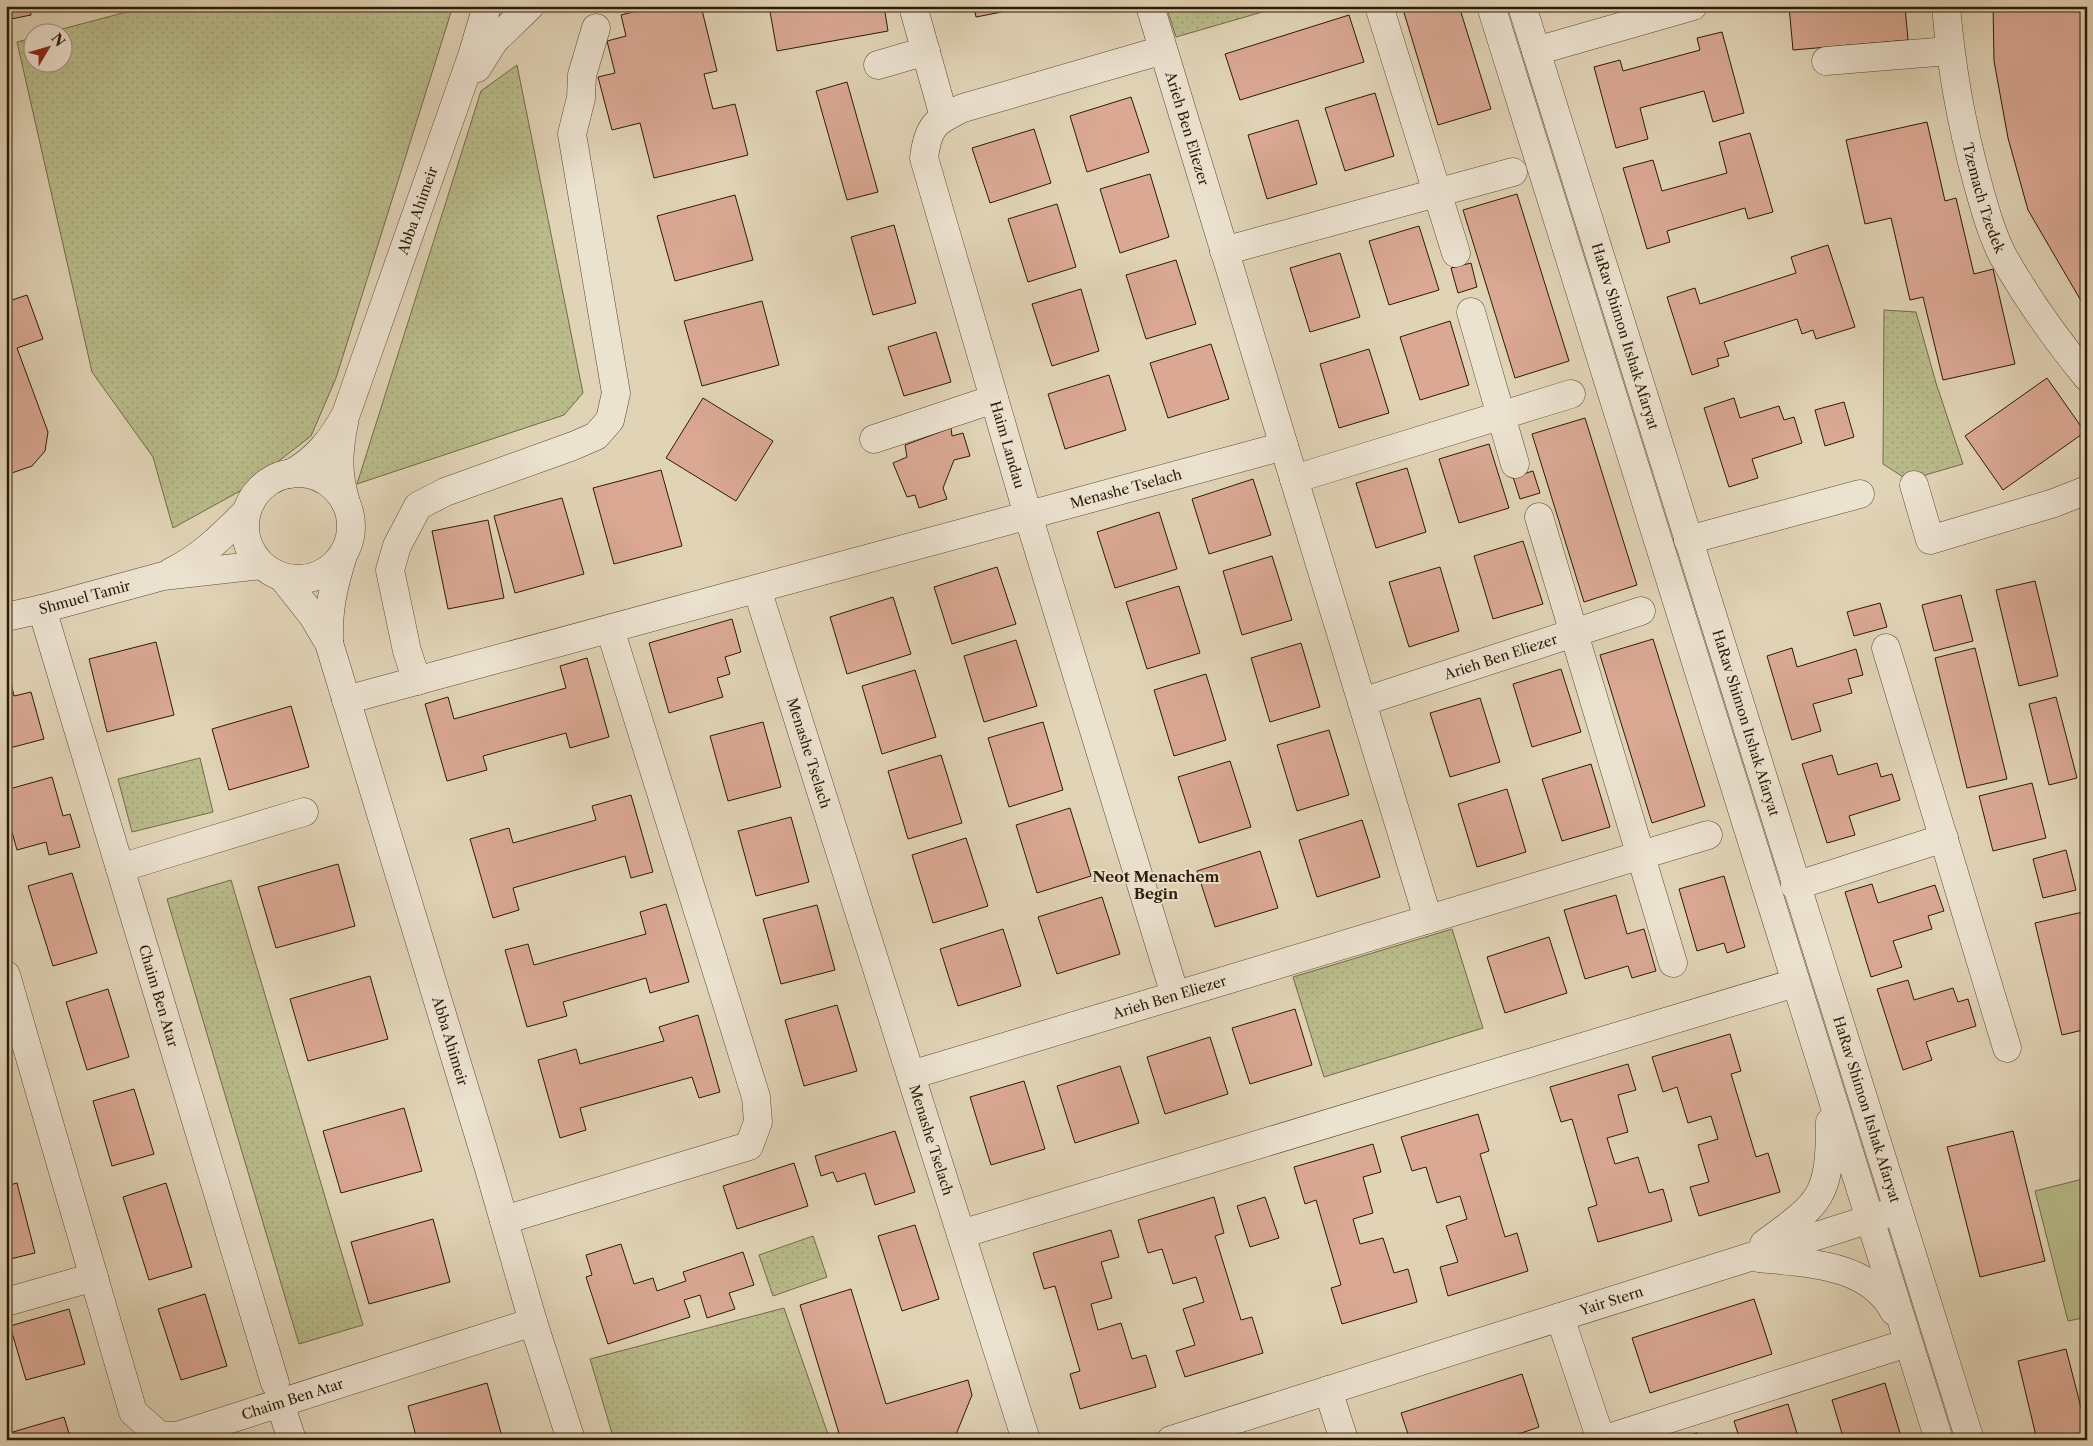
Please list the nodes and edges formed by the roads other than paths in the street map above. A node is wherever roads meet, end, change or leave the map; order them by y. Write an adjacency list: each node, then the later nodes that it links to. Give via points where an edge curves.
1 (487, 6): 17 (street, Abba Ahimeir)
2 (530, 6): 17 (street, via 494,41)
3 (913, 6): 13 (street)
4 (1150, 6): 11 (street, Arieh Ben Eliezer)
5 (1379, 6): 20 (street)
6 (1491, 6): 65 (street, HaRav Shimon Itshak Afaryat)
7 (1522, 6): 12 (street, HaRav Shimon Itshak Afaryat)
8 (1693, 6): 12 (street)
9 (1946, 6): 14 (street, Tzemach Tzedek)
10 (596, 28): 53 (street, via 582,75 581,98 572,134 616,393 610,420 596,436 574,446 445,492 418,506 397,546 390,570 407,651)
11 (1163, 50): 18 (street, Haim Landau, via 963,108); 21 (street, Arieh Ben Eliezer)
12 (1536, 50): 41 (street, HaRav Shimon Itshak Afaryat)
13 (926, 51): 16 (street); 18 (street)
14 (1949, 51): 15 (street); 24 (street, Tzemach Tzedek, via 1964,134 1984,206 2002,254 2030,301)
15 (1826, 61)
16 (878, 65)
17 (455, 103): 27 (street, Abba Ahimeir)
18 (944, 117): 26 (street, Haim Landau, via 933,126 926,139 924,158)
19 (1513, 172): 20 (street)
20 (1436, 193): 21 (street); 22 (street)
21 (1224, 251): 30 (street, Arieh Ben Eliezer)
22 (1456, 253)
23 (1471, 312): 28 (street)
24 (2084, 373)
25 (1571, 394): 28 (street)
26 (994, 399): 29 (street); 39 (street, Haim Landau)
27 (346, 414): 32 (street, Abba Ahimeir, via 323,449); 37 (street, Abba Ahimeir, via 338,464)
28 (1501, 416): 31 (street); 33 (street)
29 (874, 439)
30 (1284, 446): 33 (street, Arieh Ben Eliezer); 39 (street, Menashe Tselach)
31 (1516, 464)
32 (290, 474): 37 (street, via 307,474 323,480 337,490); 38 (street, via 263,486)
33 (1294, 479): 55 (street, Arieh Ben Eliezer)
34 (1914, 485): 35 (street, via 1930,540)
35 (2087, 490)
36 (1860, 494): 41 (street)
37 (346, 505): 42 (street, via 351,522 350,539)
38 (247, 511): 43 (street, via 245,526 252,554); 44 (street, Shmuel Tamir, via 203,553)
39 (1028, 515): 45 (street, Menashe Tselach); 66 (street, Haim Landau)
40 (1539, 517): 50 (street)
41 (1688, 540): 61 (street, HaRav Shimon Itshak Afaryat)
42 (343, 555): 43 (street, via 331,568 317,576 300,580); 51 (street, Abba Ahimeir, via 331,593)
43 (273, 572): 44 (street, Shmuel Tamir); 51 (street, Abba Ahimeir, via 313,616)
44 (163, 576): 46 (street, Shmuel Tamir)
45 (757, 588): 49 (street); 69 (street, Menashe Tselach)
46 (42, 609): 48 (street, Shmuel Tamir); 60 (street, Chaim Ben Atar)
47 (1641, 611): 50 (street, Arieh Ben Eliezer)
48 (6, 617)
49 (610, 629): 53 (street); 73 (street, via 756,1097 758,1122 748,1146)
50 (1574, 633): 55 (street, Arieh Ben Eliezer); 59 (street)
51 (329, 643): 54 (street, Abba Ahimeir)
52 (1886, 648): 58 (street)
53 (417, 681): 54 (street)
54 (346, 700): 73 (street, Abba Ahimeir)
55 (1362, 702): 62 (street, Arieh Ben Eliezer)
56 (304, 812): 60 (street)
57 (1708, 835): 59 (street, Arieh Ben Eliezer)
58 (1944, 838): 61 (street); 68 (street)
59 (1640, 855): 62 (street, Arieh Ben Eliezer); 63 (street)
60 (120, 868): 82 (street, Chaim Ben Atar)
61 (1795, 886): 71 (street, HaRav Shimon Itshak Afaryat)
62 (1428, 919): 66 (street, Arieh Ben Eliezer)
63 (1673, 963)
64 (6, 975): 67 (street, Chaim Ben Atar)
65 (1795, 983): 70 (street, HaRav Shimon Itshak Afaryat); 74 (street)
66 (1176, 995): 69 (street, Arieh Ben Eliezer)
67 (15, 1041): 76 (street, Chaim Ben Atar)
68 (2007, 1048)
69 (911, 1075): 74 (street, Menashe Tselach)
70 (1829, 1093): 72 (street, HaRav Shimon Itshak Afaryat); 75 (street, via 1830,1158 1821,1193 1803,1216)
71 (1897, 1210): 72 (street, Yair Stern); 90 (street, HaRav Shimon Itshak Afaryat)
72 (1869, 1219): 75 (street, Yair Stern); 80 (street, HaRav Shimon Itshak Afaryat)
73 (504, 1220): 79 (street, Abba Ahimeir)
74 (961, 1234): 85 (street, Menashe Tselach)
75 (1747, 1257): 78 (street, Yair Stern); 80 (street, via 1814,1264 1858,1277 1875,1288 1890,1304)
76 (94, 1277): 77 (street); 82 (street, Chaim Ben Atar, via 133,1412 160,1435 177,1436)
77 (6, 1302)
78 (1560, 1316): 81 (street, Yair Stern); 88 (street)
79 (533, 1322): 82 (street, Chaim Ben Atar); 84 (street, Abba Ahimeir)
80 (1898, 1339): 88 (street); 89 (street, HaRav Shimon Itshak Afaryat)
81 (1328, 1390): 86 (street, Yair Stern); 87 (street)
82 (278, 1393): 83 (street)
83 (292, 1440)
84 (571, 1440)
85 (1026, 1440)
86 (1171, 1440)
87 (1344, 1440)
88 (1602, 1440)
89 (1938, 1440)
90 (1970, 1440)

